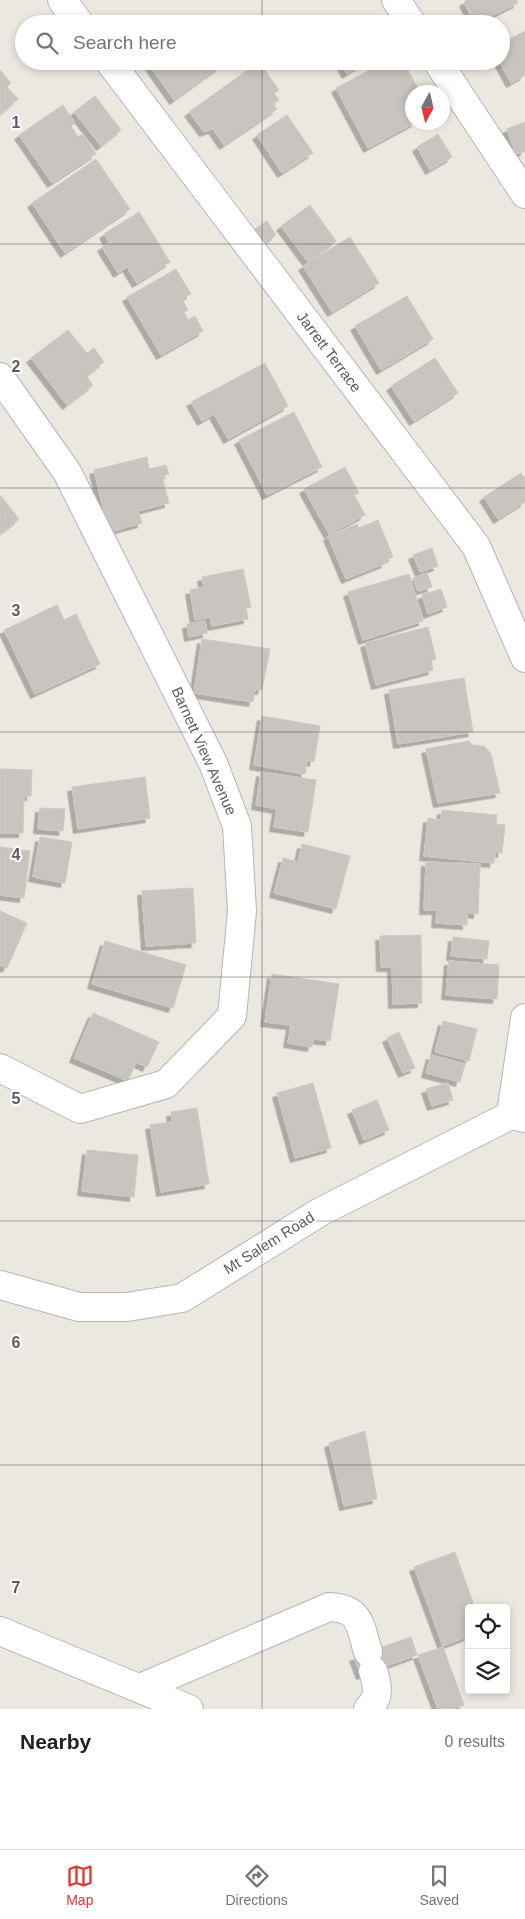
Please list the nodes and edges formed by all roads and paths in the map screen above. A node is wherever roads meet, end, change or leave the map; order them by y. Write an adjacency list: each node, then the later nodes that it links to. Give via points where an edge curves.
1 (62, 0): 3 (street)
2 (396, 0): 4 (street)
3 (73, 15)
4 (406, 15)
5 (115, 70): 9 (street, Jarrett Terrace, via 476,546)
6 (443, 70): 7 (street)
7 (525, 194)
8 (0, 377): 11 (street, Barnett View Avenue, via 67,472 213,763 237,826 242,911 232,1016 166,1084 80,1109)
9 (525, 658)
10 (525, 1018): 12 (street)
11 (0, 1068)
12 (518, 1116): 13 (street, Mt Salem Road, via 320,1212 182,1298 127,1307 79,1307)
13 (0, 1285)
14 (0, 1631): 15 (street)
15 (140, 1688): 16 (street); 17 (street, via 329,1607 349,1611 358,1618 378,1686)
16 (189, 1709)
17 (368, 1709)

